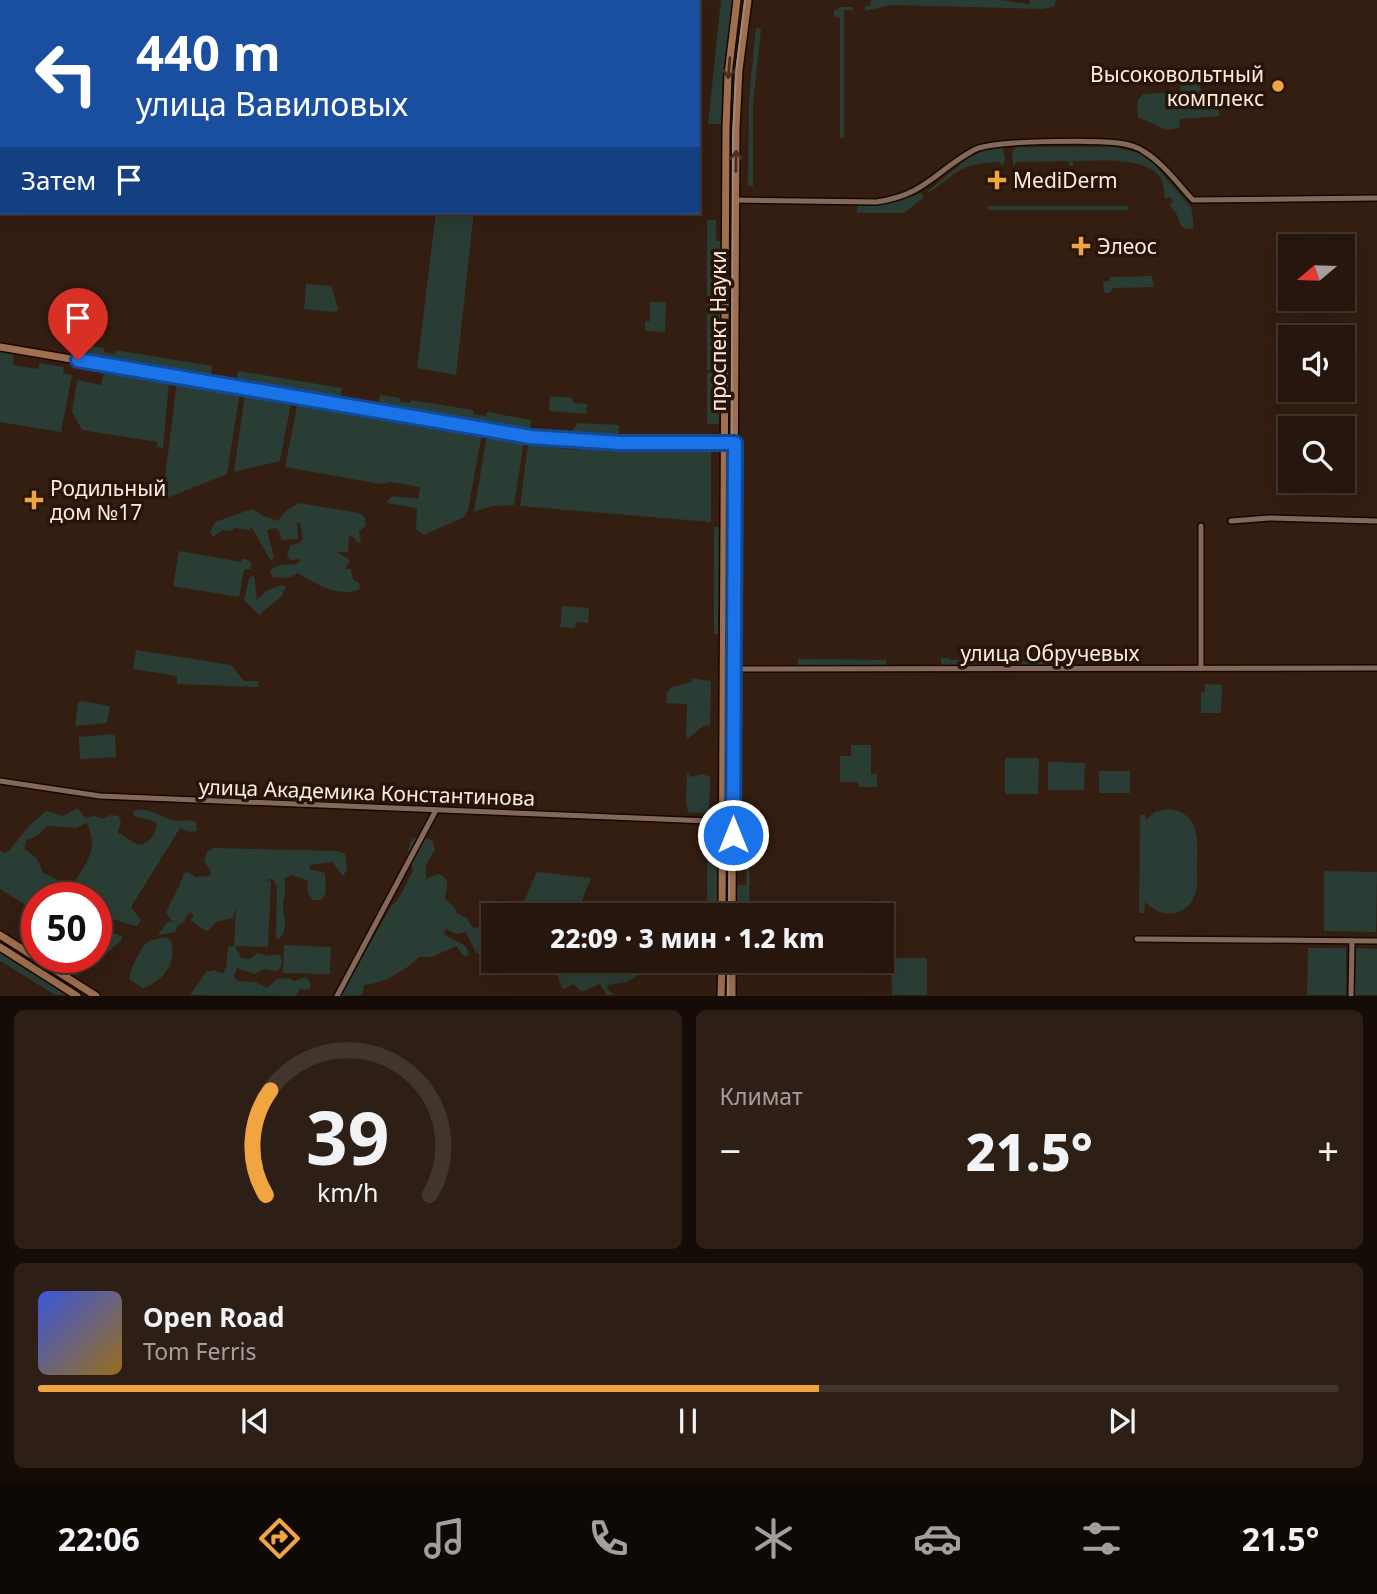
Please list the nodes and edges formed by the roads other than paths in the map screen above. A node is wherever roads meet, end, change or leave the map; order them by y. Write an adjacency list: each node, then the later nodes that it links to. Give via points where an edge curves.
1 (737, 0): 6 (main road, проспект Науки, one-way to 6, via 726,128)
2 (748, 0): 4 (main road, проспект Науки, one-way to 2, via 737,103)
3 (1377, 198): 4 (street, via 1193,200 1143,151 1117,143 1008,143 982,146 920,189 894,200)
4 (735, 200): 7 (main road, проспект Науки)
5 (0, 347): 6 (main road, via 531,437 621,443)
6 (724, 442): 7 (main road); 13 (main road, проспект Науки)
7 (735, 443): 14 (main road, проспект Науки)
8 (1231, 521): 9 (street)
9 (1377, 521)
10 (1201, 526): 11 (street)
11 (1201, 668): 12 (street, улица Обручевых); 14 (street, улица Обручевых)
12 (1377, 668)
13 (723, 669): 14 (street, улица Обручевых); 17 (main road, проспект Науки)
14 (734, 669): 18 (main road, проспект Науки)
15 (0, 781): 16 (street, улица Академика Константинова, via 100,796)
16 (436, 810): 17 (street, улица Академика Константинова); 30 (street)
17 (722, 822): 18 (street, улица Академика Константинова); 19 (main road, проспект Науки)
18 (733, 822): 20 (main road, проспект Науки)
19 (722, 903)
20 (732, 903)
21 (0, 935): 29 (main road)
22 (1137, 939): 23 (street)
23 (1352, 941): 24 (street); 33 (street)
24 (1377, 942)
25 (0, 947): 28 (main road)
26 (722, 973): 31 (main road)
27 (732, 973): 32 (main road)
28 (77, 996)
29 (96, 996)
30 (337, 996)
31 (721, 996)
32 (732, 996)
33 (1351, 996)

